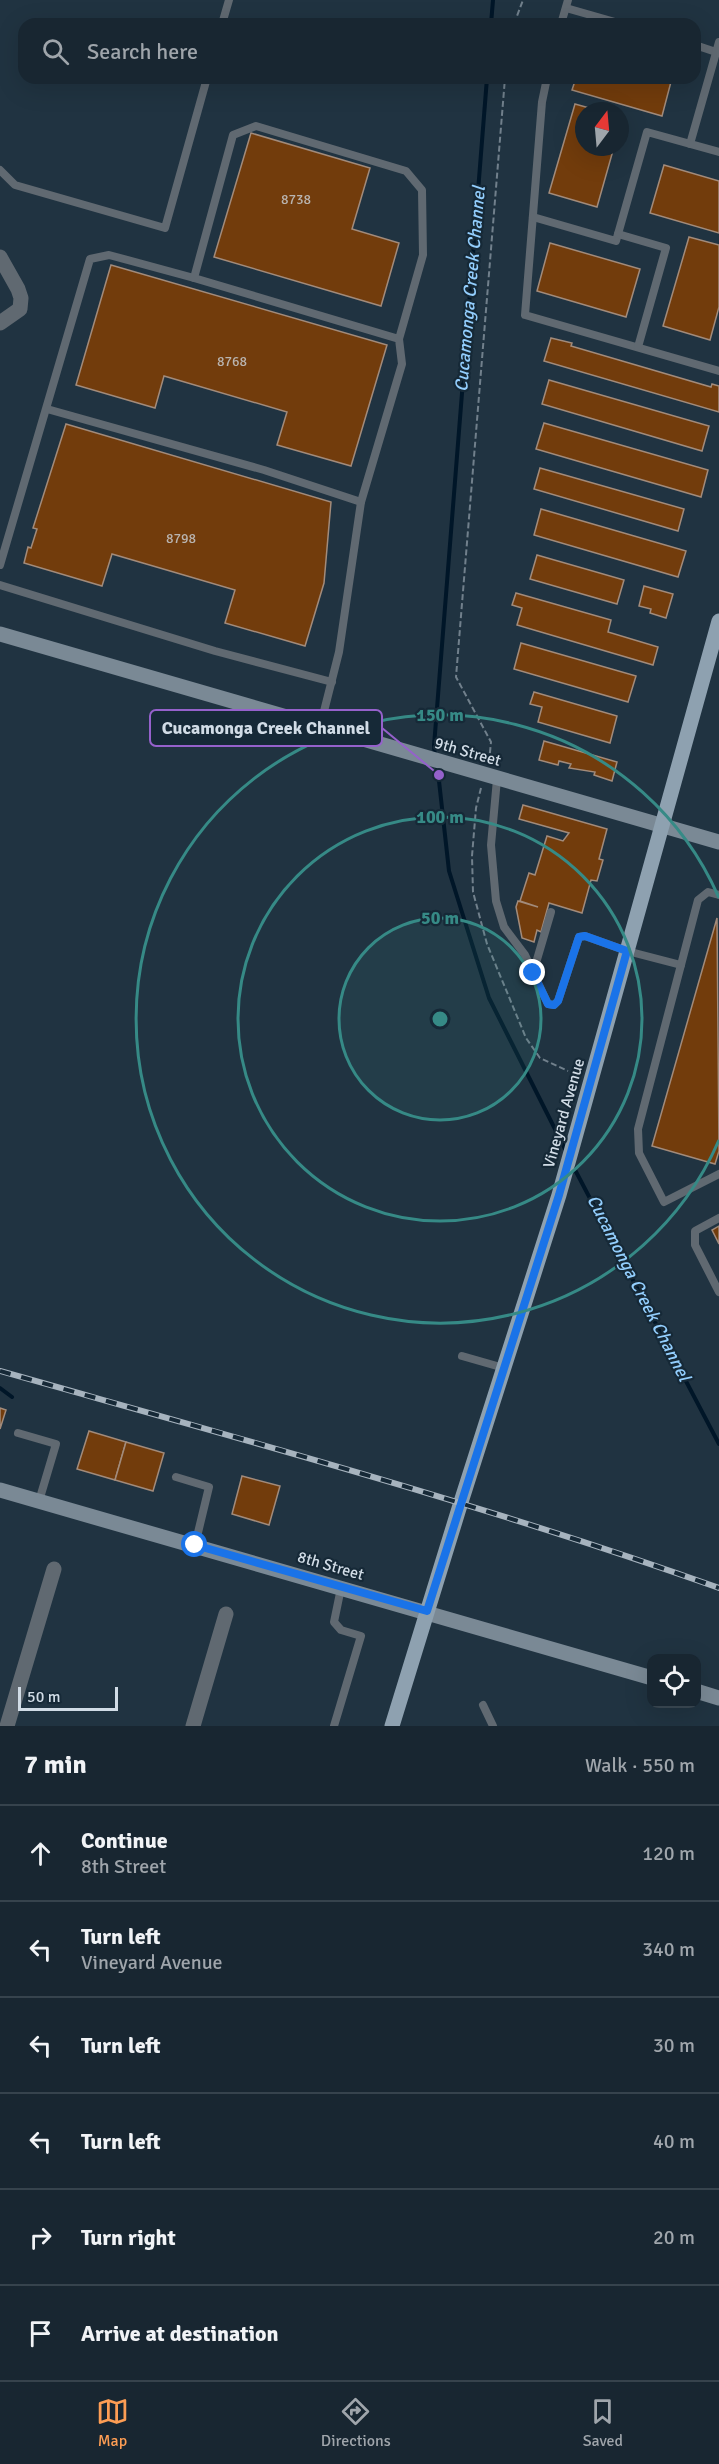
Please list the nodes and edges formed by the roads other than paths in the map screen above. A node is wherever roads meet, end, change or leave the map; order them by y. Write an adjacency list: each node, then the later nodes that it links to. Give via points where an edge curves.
1 (218, 0): 2 (lane)
2 (228, 2): 4 (lane)
3 (567, 4): 5 (lane)
4 (224, 18)
5 (606, 18)
6 (719, 42): 8 (lane)
7 (701, 47): 8 (lane)
8 (716, 52): 11 (lane)
9 (205, 84): 13 (lane, via 165,228 15,185)
10 (546, 84): 14 (lane)
11 (690, 144): 12 (lane); 15 (lane, via 647,132)
12 (719, 152)
13 (0, 170)
14 (533, 217): 15 (lane, via 616,242); 20 (lane, via 525,315)
15 (618, 234): 20 (lane, via 666,248)
16 (0, 257): 18 (street, via 21,298 20,309)
17 (194, 278): 19 (lane); 19 (lane, via 233,135 256,126 405,171 422,190 423,255); 22 (lane, via 109,255 90,259)
18 (0, 323)
19 (399, 339): 23 (lane, via 402,364)
20 (638, 347): 21 (lane)
21 (719, 371)
22 (47, 409): 23 (lane); 24 (lane)
23 (361, 501): 28 (lane)
24 (0, 565)
25 (0, 585): 28 (lane)
26 (719, 621): 31 (main road, Vineyard Avenue)
27 (0, 634): 29 (street, 9th Street)
28 (332, 682): 29 (lane)
29 (320, 727): 30 (street, 9th Street)
30 (497, 778): 31 (street, 9th Street); 37 (lane, via 490,862 496,901 504,927)
31 (661, 825): 32 (street, 9th Street); 35 (main road, Vineyard Avenue)
32 (719, 842)
33 (719, 895): 36 (lane, via 708,892 698,900)
34 (551, 912): 37 (lane)
35 (627, 951): 36 (lane); 37 (lane, via 579,937 554,1005 548,1004); 42 (main road, Vineyard Avenue, via 559,1195)
36 (681, 965): 38 (lane, via 638,1129 639,1154 664,1202)
37 (533, 973)
38 (719, 1174)
39 (719, 1218): 40 (lane, via 695,1230 695,1245)
40 (719, 1292)
41 (462, 1356): 42 (lane)
42 (504, 1368): 50 (main road, Vineyard Avenue)
43 (18, 1433): 46 (lane, via 56,1444)
44 (176, 1477): 47 (lane, via 209,1487)
45 (0, 1490): 46 (street, 8th Street)
46 (39, 1501): 47 (street, 8th Street)
47 (195, 1545): 49 (street, 8th Street)
48 (54, 1569): 56 (street)
49 (341, 1586): 50 (street, 8th Street); 58 (lane, via 334,1622 361,1636)
50 (427, 1611): 52 (street, 8th Street); 59 (main road, Vineyard Avenue)
51 (226, 1614): 57 (street)
52 (647, 1677)
53 (701, 1693): 54 (street)
54 (719, 1698)
55 (483, 1705): 60 (lane)
56 (7, 1726)
57 (193, 1726)
58 (334, 1726)
59 (392, 1726)
60 (493, 1726)

